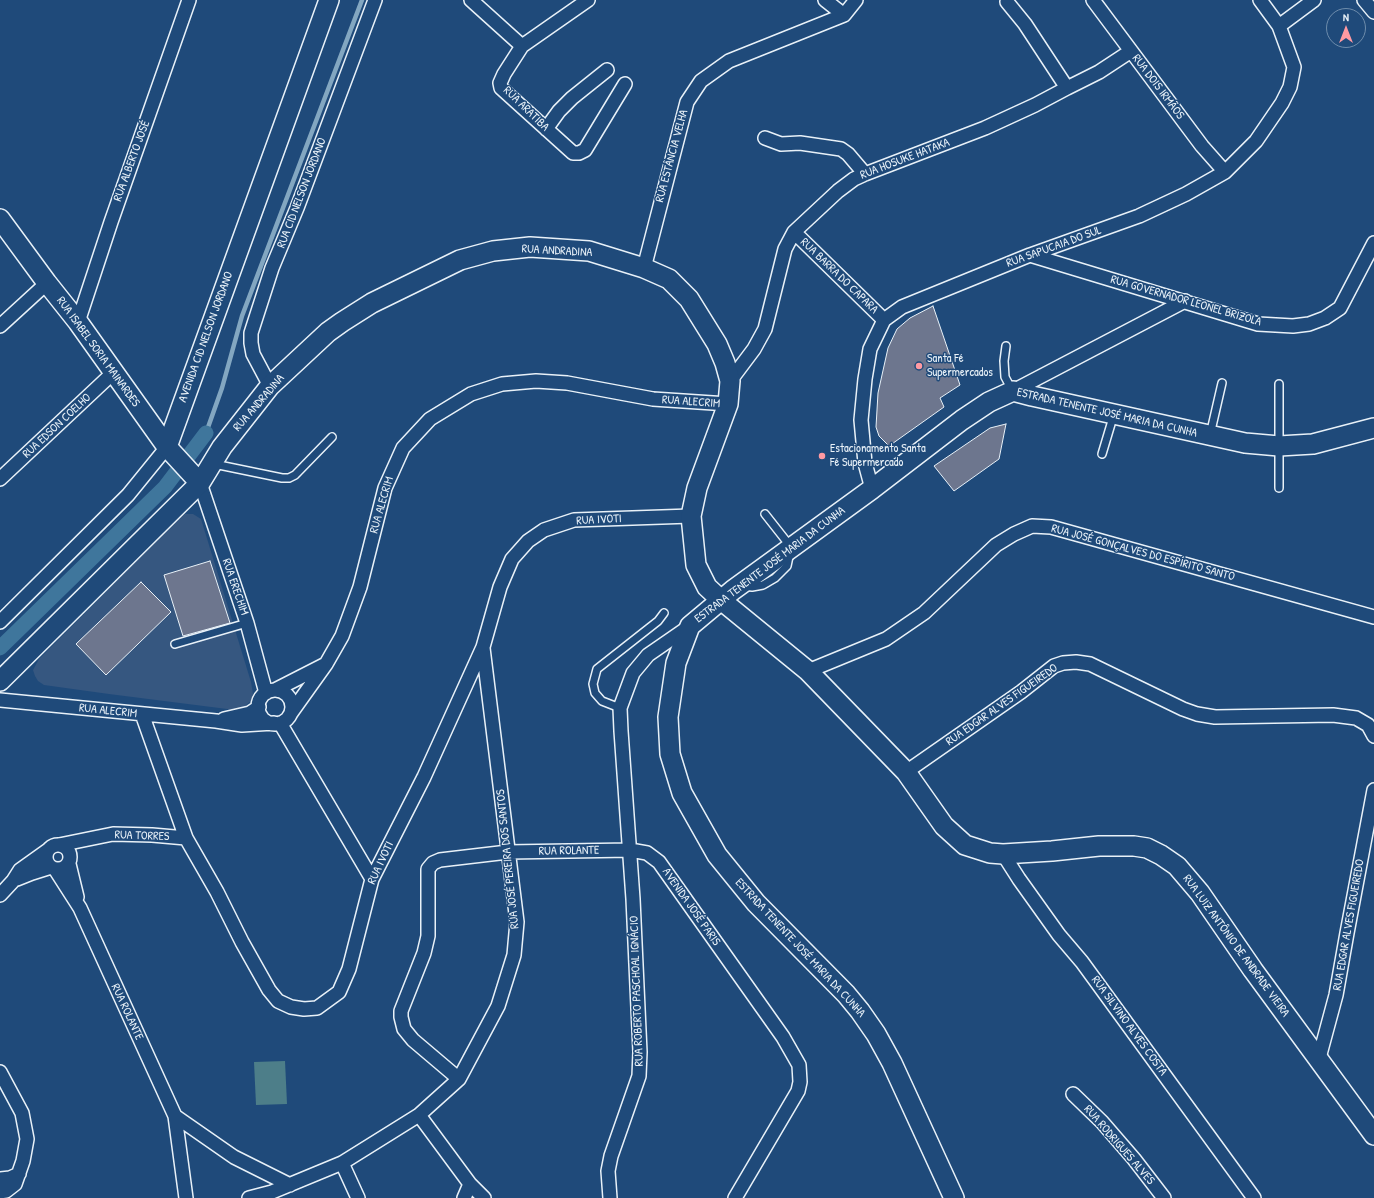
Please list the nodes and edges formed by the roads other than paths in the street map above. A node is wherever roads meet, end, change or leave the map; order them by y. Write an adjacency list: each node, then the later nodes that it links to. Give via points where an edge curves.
1 (189, 0): 33 (street, RUA ALBERTO JOSÉ)
2 (329, 0): 48 (main road, AVENIDA CID NELSON JORDANO)
3 (375, 0): 40 (street, RUA CID NELSON JORDANO, via 272,268 251,333 253,354)
4 (471, 0): 16 (street)
5 (588, 0): 16 (street)
6 (826, 0): 14 (street)
7 (856, 0): 14 (street, RUA ESTÂNCIA VELHA)
8 (1093, 0): 17 (street, RUA DOIS IRMÃOS)
9 (1260, 0): 15 (street, RUA SAPUCAIA DO SUL)
10 (1314, 0): 15 (street)
11 (1364, 0): 13 (street)
12 (1007, 2): 20 (street, via 1026,24)
13 (1374, 12)
14 (844, 15): 29 (street, RUA ESTÂNCIA VELHA, via 729,61 701,81 687,102)
15 (1279, 26): 23 (street, RUA SAPUCAIA DO SUL, via 1294,67 1290,87 1256,141)
16 (522, 46): 21 (street, RUA ARATIBA, via 504,74 500,83 501,88)
17 (1131, 51): 20 (street, RUA HOSUKE HATAKA, via 1099,72); 23 (street, RUA DOIS IRMÃOS, via 1202,146)
18 (607, 70): 21 (street, via 572,98)
19 (624, 84): 21 (street, RUA ARATIBA, via 584,150 579,153 573,153)
20 (1067, 88): 24 (street, RUA HOSUKE HATAKA, via 986,128)
21 (546, 129)
22 (765, 138): 24 (street, via 781,144 841,149)
23 (1225, 172): 28 (street, RUA SAPUCAIA DO SUL, via 1139,216)
24 (865, 174): 26 (street, RUA HOSUKE HATAKA, via 838,191)
25 (0, 219): 30 (main road, RUA ISABEL SORIA MAINARDES)
26 (794, 232): 32 (street, RUA BARRA DO CAPARA); 37 (street, RUA HOSUKE HATAKA, via 785,249 765,329 754,349)
27 (1374, 243): 31 (street, RUA GOVERNADOR LEONEL BRIZOLA, via 1340,308 1325,318 1309,324 1258,324)
28 (1030, 255): 31 (street, RUA GOVERNADOR LEONEL BRIZOLA); 32 (street, RUA SAPUCAIA DO SUL, via 902,308)
29 (644, 268): 37 (main road, RUA ANDRADINA, via 669,278 689,299 717,344); 40 (main road, RUA ANDRADINA, via 589,251 530,247 493,251 460,260 372,303 342,322)
30 (47, 283): 33 (main road, RUA ISABEL SORIA MAINARDES); 34 (street)
31 (1185, 301): 41 (street)
32 (884, 320): 53 (street, via 870,350 861,420 865,463)
33 (78, 322): 36 (main road, RUA ISABEL SORIA MAINARDES)
34 (0, 326)
35 (1006, 346): 41 (lane, via 1005,377)
36 (114, 372): 48 (main road, RUA ISABEL SORIA MAINARDES); 52 (street, RUA EDSON COELHO)
37 (730, 381): 42 (main road, RUA ANDRADINA)
38 (1222, 383): 46 (lane)
39 (1279, 384): 47 (lane)
40 (270, 386): 50 (main road, RUA ANDRADINA, via 222,446)
41 (1013, 390): 43 (main road, ESTRADA TENENTE JOSÉ MARIA DA CUNHA); 53 (main road, ESTRADA TENENTE JOSÉ MARIA DA CUNHA, via 962,420)
42 (728, 404): 56 (main road, RUA ANDRADINA, via 697,488); 66 (street, RUA ALECRIM, via 653,399 568,383 536,381 502,384 471,394 430,419 403,448 385,488 353,610)
43 (1114, 414): 46 (main road, ESTRADA TENENTE JOSÉ MARIA DA CUNHA); 49 (lane)
44 (1374, 428): 47 (main road, ESTRADA TENENTE JOSÉ MARIA DA CUNHA, via 1313,444)
45 (332, 436): 50 (lane, via 295,475 289,478)
46 (1210, 436): 47 (main road, ESTRADA TENENTE JOSÉ MARIA DA CUNHA, via 1244,443)
47 (1279, 446): 54 (lane)
48 (171, 451): 51 (main road, RUA ISABEL SORIA MAINARDES); 61 (street, AVENIDA CID NELSON JORDANO)
49 (1102, 454)
50 (212, 463): 51 (main road, RUA ANDRADINA)
51 (195, 477): 62 (street, RUA ERECHIM); 68 (main road)
52 (0, 479)
53 (872, 488): 57 (main road, ESTRADA TENENTE JOSÉ MARIA DA CUNHA)
54 (1279, 488)
55 (765, 514): 57 (lane)
56 (691, 516): 58 (main road, RUA ANDRADINA, via 696,565 706,587); 65 (street, RUA IVOTI, via 574,520 544,530 528,541 512,559 500,587)
57 (791, 547): 58 (main road, ESTRADA TENENTE JOSÉ MARIA DA CUNHA)
58 (721, 600): 63 (main road, ESTRADA TENENTE JOSÉ MARIA DA CUNHA); 67 (main road, RUA LUIZ ANTÔNIO DE ANDRADE VIEIRA)
59 (664, 613): 72 (lane, via 658,621 597,669 593,684 595,693 602,701)
60 (1374, 617): 67 (street, RUA JOSÉ GONÇALVES DO ESPÍRITO SANTO, via 1051,527 1032,526 996,545 924,613 886,639)
61 (0, 622)
62 (247, 623): 64 (lane); 69 (street, RUA ERECHIM)
63 (690, 626): 72 (street, via 648,655 633,673); 106 (main road, ESTRADA TENENTE JOSÉ MARIA DA CUNHA, via 676,663 668,717 670,754 682,793 717,855 756,903 846,994 876,1034 892,1063)
64 (175, 644)
65 (483, 648): 84 (street, RUA JOSÉ PEREIRA DOS SANTOS); 88 (street, RUA IVOTI, via 424,777)
66 (326, 664): 69 (street); 73 (street, RUA ALECRIM)
67 (808, 671): 78 (main road, RUA LUIZ ANTÔNIO DE ANDRADE VIEIRA)
68 (0, 682)
69 (270, 692): 71 (street, via 259,702); 73 (street, via 281,691 289,698)
70 (0, 700): 74 (street, RUA ALECRIM)
71 (259, 707): 75 (street, RUA ALECRIM, via 250,713); 76 (street, via 265,720)
72 (620, 708): 83 (street)
73 (291, 713): 76 (street, via 287,719)
74 (142, 714): 75 (street, RUA ALECRIM); 81 (street, RUA IVOTI)
75 (216, 721): 76 (street, RUA ALECRIM, via 242,725)
76 (277, 723): 88 (street)
77 (1374, 736): 78 (street, RUA EDGAR ALVES FIGUEIREDO, via 1368,725 1356,718 1333,715 1215,717 1197,714 1090,664 1076,662 1054,666)
78 (906, 772): 85 (main road, RUA LUIZ ANTÔNIO DE ANDRADE VIEIRA, via 944,826 965,845 990,853)
79 (1374, 790): 92 (street, RUA EDGAR ALVES FIGUEIREDO, via 1336,995)
80 (98, 838): 81 (street, RUA TORRES, via 113,834); 82 (street, RUA TORRES); 86 (street, RUA TORRES, via 87,844)
81 (186, 838): 88 (street, RUA IVOTI, via 269,990 278,1001 291,1007 317,1008 339,992 349,968)
82 (54, 848): 86 (street, via 67,848); 87 (street, via 46,853 46,861); 89 (street, RUA TORRES, via 20,870)
83 (630, 850): 84 (street, RUA ROLANTE); 112 (street, RUA ROBERTO PASCHOAL IGNÁCIO, via 640,1044 639,1076 611,1156 608,1171); 113 (street, AVENIDA JOSÉ PARIS, via 647,853 659,862 783,1037 799,1065 798,1091)
84 (508, 852): 94 (street, RUA JOSÉ PEREIRA DOS SANTOS, via 517,922 514,954 498,1006); 94 (street, RUA ROLANTE, via 440,860 428,869 428,936 424,953 401,1010 401,1017 404,1029 413,1040)
85 (1003, 854): 92 (main road, RUA LUIZ ANTÔNIO DE ANDRADE VIEIRA, via 1099,846 1134,846 1147,848 1161,855 1177,866 1200,893); 115 (street, RUA SILVINO ALVES COSTA, via 1059,935 1082,962)
86 (69, 862): 87 (street, RUA TORRES, via 62,869); 91 (street, RUA ROLANTE)
87 (53, 868): 89 (street, RUA TORRES); 91 (street, RUA ROLANTE)
88 (372, 879)
89 (13, 881): 90 (street, RUA TORRES)
90 (0, 895)
91 (80, 908): 97 (street, RUA ROLANTE)
92 (1319, 1058): 98 (main road, RUA LUIZ ANTÔNIO DE ANDRADE VIEIRA)
93 (0, 1072): 100 (street, via 22,1113 27,1139)
94 (459, 1079): 96 (street, RUA JOSÉ PEREIRA DOS SANTOS)
95 (1073, 1094): 114 (street, RUA RODRIGUES ALVES, via 1121,1143)
96 (419, 1115): 99 (street, RUA JOSÉ PEREIRA DOS SANTOS); 102 (street)
97 (175, 1116): 103 (street, via 234,1157); 107 (street)
98 (1374, 1135)
99 (342, 1163): 103 (street, RUA JOSÉ PEREIRA DOS SANTOS); 109 (street)
100 (19, 1174): 101 (street); 104 (street, via 16,1184)
101 (0, 1179)
102 (470, 1184): 110 (street); 111 (street)
103 (290, 1185): 105 (street, RUA JOSÉ PEREIRA DOS SANTOS)
104 (0, 1192)
105 (273, 1195): 108 (street, RUA JOSÉ PEREIRA DOS SANTOS)
106 (952, 1196)
107 (186, 1198)
108 (249, 1198)
109 (358, 1198)
110 (464, 1198)
111 (484, 1198)
112 (610, 1198)
113 (735, 1198)
114 (1164, 1198)
115 (1254, 1198)

